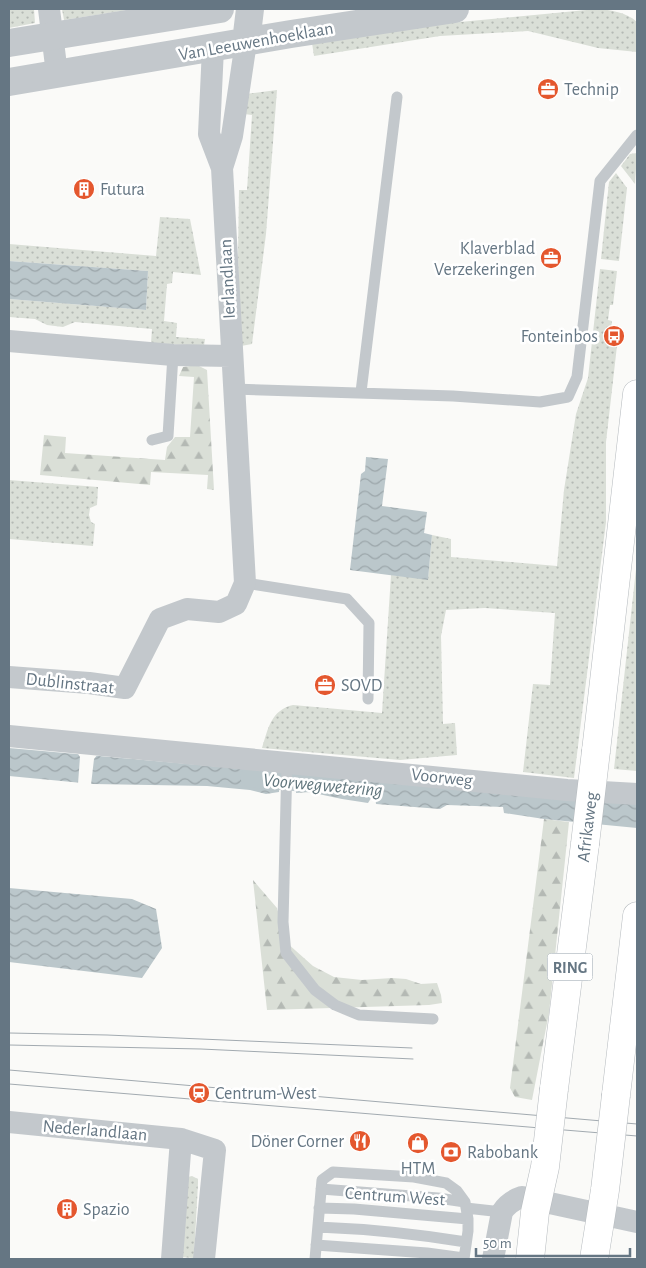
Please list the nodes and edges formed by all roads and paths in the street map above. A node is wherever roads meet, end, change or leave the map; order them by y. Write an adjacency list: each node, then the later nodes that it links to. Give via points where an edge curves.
1 (216, 9): 2 (street); 5 (street); 8 (street)
2 (220, 9)
3 (250, 9): 6 (street)
4 (455, 9): 6 (street, Van Leeuwenhoeklaan)
5 (50, 22): 7 (street); 9 (street)
6 (246, 42): 8 (street, Van Leeuwenhoeklaan); 13 (street, Ierlandlaan, via 232,136)
7 (9, 43)
8 (213, 48): 9 (street, Van Leeuwenhoeklaan); 13 (street, Ierlandlaan, via 209,134)
9 (57, 74): 10 (street, Van Leeuwenhoeklaan)
10 (9, 82)
11 (397, 98): 18 (lane)
12 (637, 135): 18 (lane, via 600,181 577,377 568,397 540,402)
13 (222, 168): 16 (street, Ierlandlaan)
14 (9, 341): 15 (street)
15 (173, 355): 16 (street); 20 (lane, via 168,436)
16 (231, 356): 17 (street, Ierlandlaan)
17 (233, 390): 18 (lane); 21 (street, Ierlandlaan)
18 (361, 392)
19 (637, 394): 32 (main road, Afrikaweg / RING, bridge)
20 (152, 440)
21 (245, 583): 22 (street, Ierlandlaan); 24 (lane, via 346,599 369,623)
22 (236, 604): 23 (street, Dublinstraat, via 219,612 187,609 160,620 125,688 89,682)
23 (9, 677)
24 (368, 699)
25 (9, 736): 26 (street, Voorweg)
26 (287, 765): 27 (street, Voorweg); 29 (lane, via 283,922 286,953 315,990 335,1005 358,1015)
27 (637, 794)
28 (637, 916): 48 (main road, bridge)
29 (433, 1019)
30 (9, 1122): 31 (street, Nederlandlaan)
31 (181, 1139): 41 (street); 42 (street, Nederlandlaan, via 215,1150)
32 (545, 1167): 46 (main road, Afrikaweg / RING, bridge, via 535,1212); 47 (main road, via 549,1212)
33 (321, 1190): 34 (lane, Centrum West); 35 (lane, Centrum West, via 438,1198); 35 (lane, Centrum West, via 322,1180 333,1172 414,1176 446,1183 457,1191)
34 (319, 1208): 35 (lane, Centrum West); 38 (lane, Centrum West)
35 (467, 1210): 36 (lane, Centrum West); 39 (lane, Centrum West)
36 (502, 1212): 37 (street, via 512,1200 522,1197); 45 (street)
37 (637, 1222)
38 (318, 1226): 39 (lane, Centrum West); 40 (lane, Centrum West)
39 (466, 1242): 44 (lane, Centrum West)
40 (316, 1245): 43 (lane, Centrum West); 44 (lane, Centrum West)
41 (172, 1259)
42 (204, 1259)
43 (315, 1259)
44 (464, 1259)
45 (493, 1259)
46 (530, 1259)
47 (545, 1259)
48 (594, 1259)

